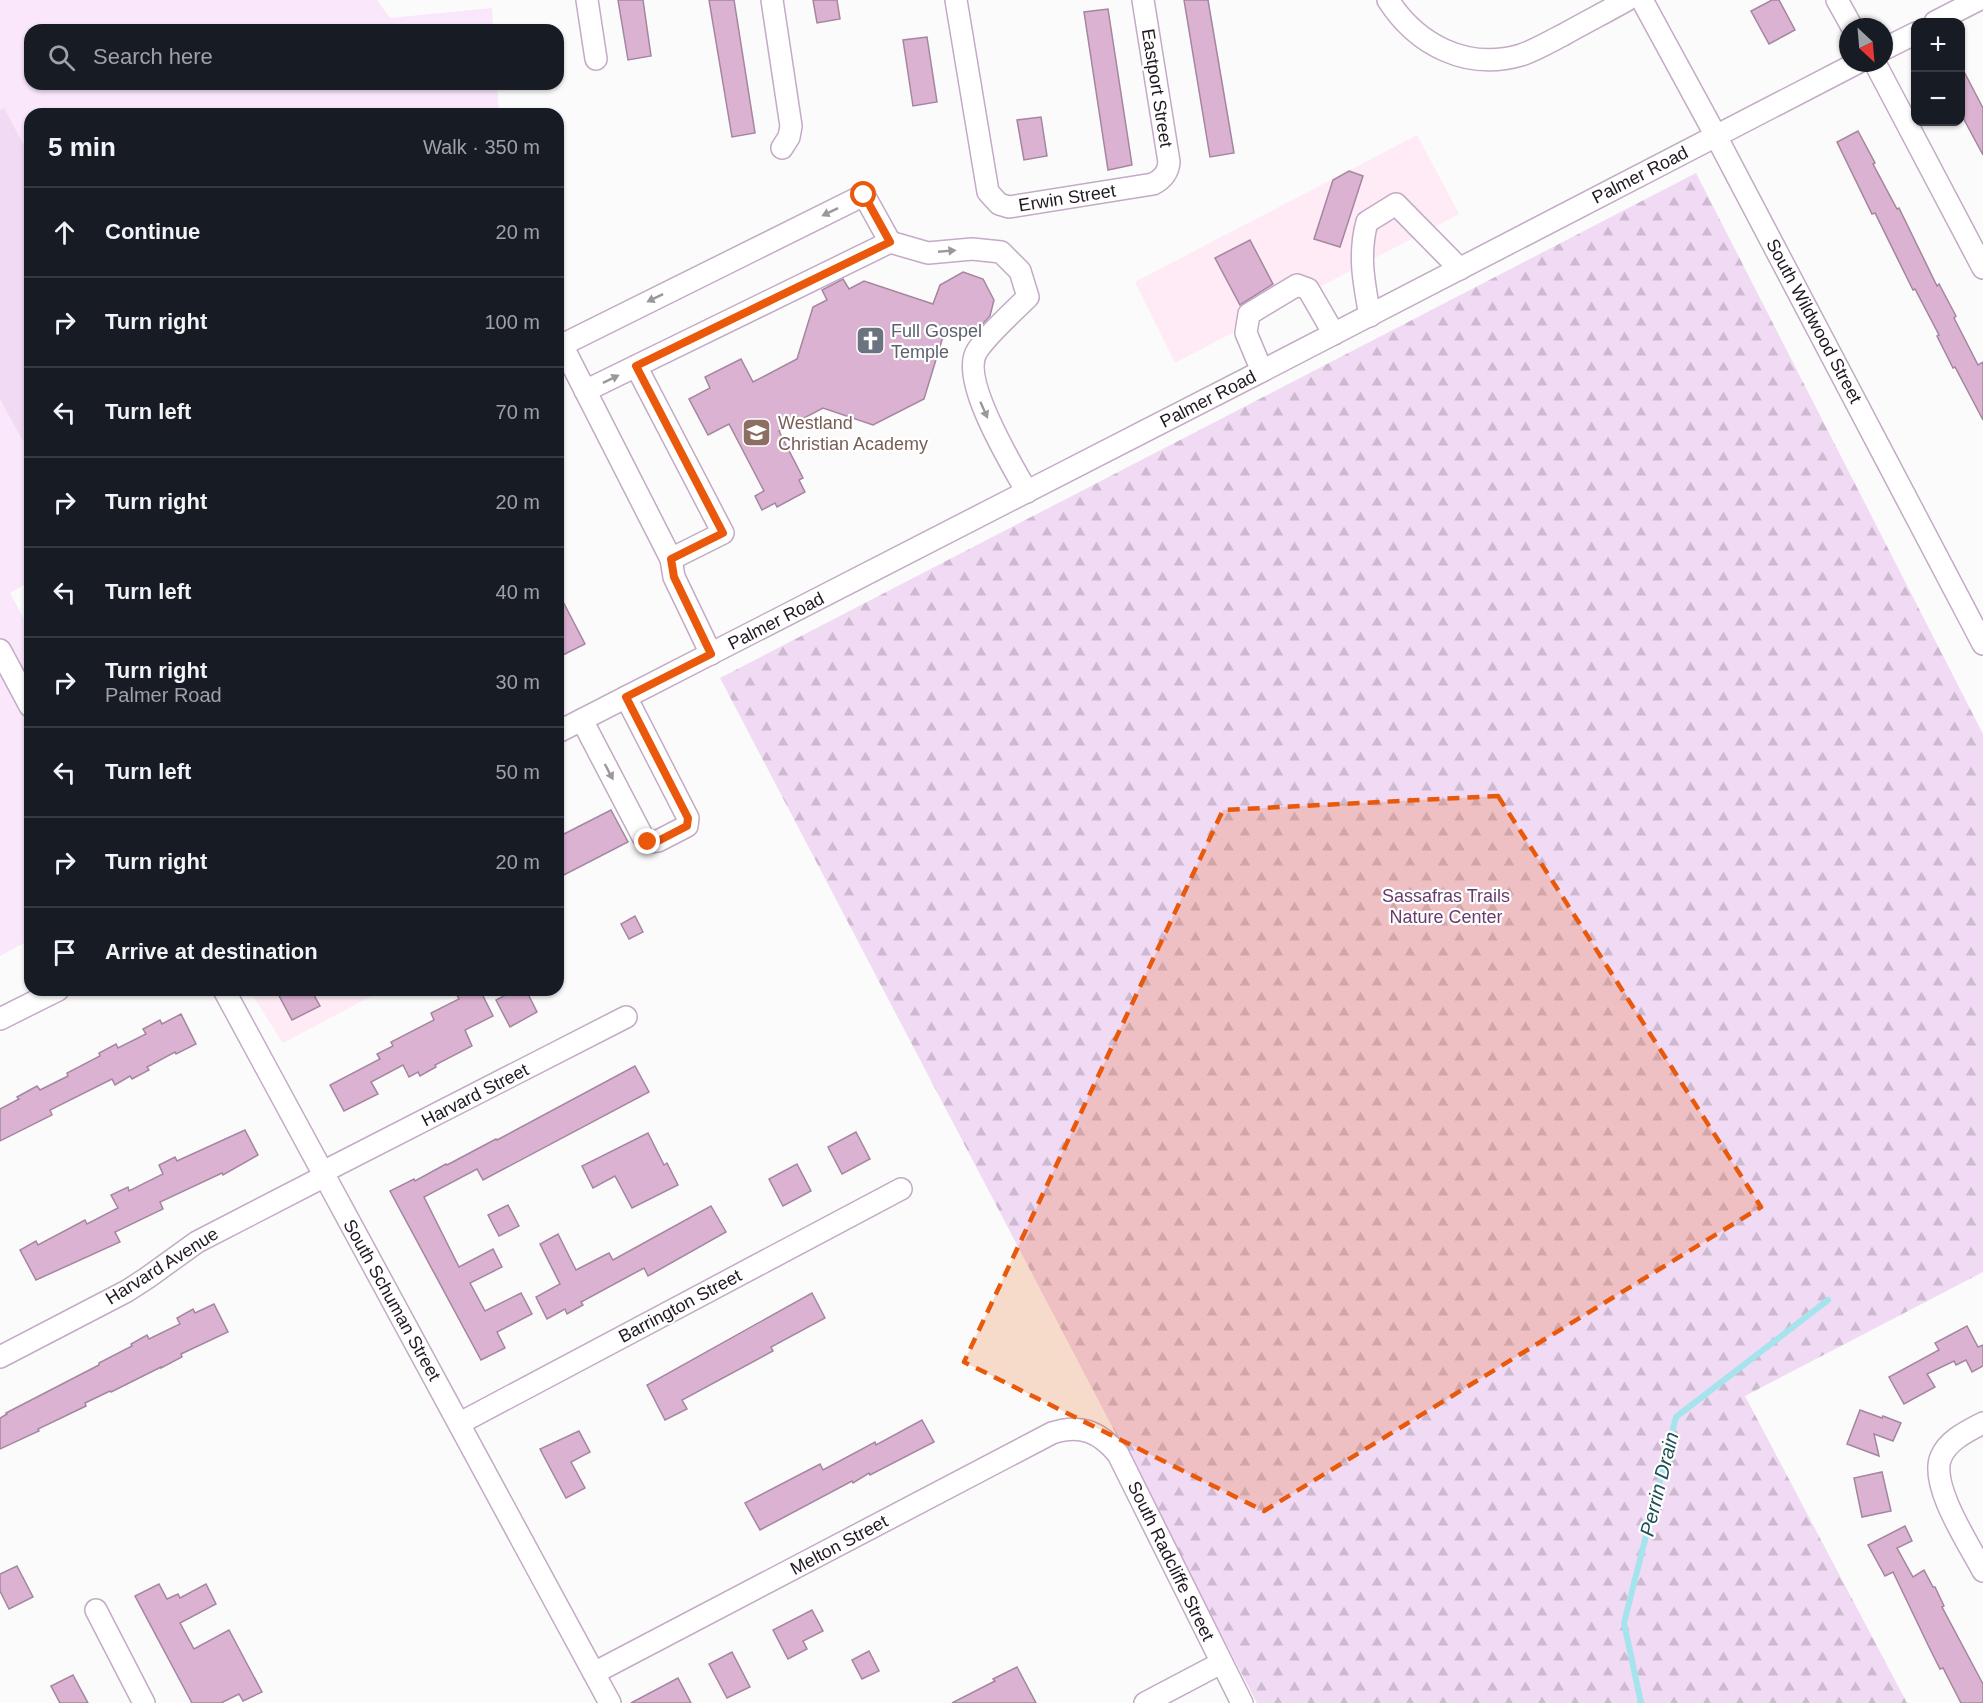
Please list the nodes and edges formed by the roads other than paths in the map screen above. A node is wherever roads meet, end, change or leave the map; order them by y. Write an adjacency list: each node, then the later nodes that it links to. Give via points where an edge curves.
1 (587, 0): 14 (street)
2 (772, 0): 18 (street, via 791,126)
3 (956, 0): 19 (street, Erwin Street, via 988,192 999,204 1009,207 1153,184)
4 (1143, 0): 19 (street, Eastport Street, via 1169,162)
5 (1388, 0): 6 (street, via 1414,32 1432,44 1468,57 1500,59 1531,51)
6 (1627, 0)
7 (1642, 0): 17 (street, South Wildwood Street)
8 (1837, 0): 10 (street)
9 (1978, 0): 11 (street)
10 (1847, 18)
11 (1943, 18)
12 (1911, 36): 13 (street)
13 (1893, 44)
14 (596, 59)
15 (1839, 72): 17 (street, Palmer Road)
16 (1880, 72): 21 (street)
17 (1716, 135): 22 (street, Palmer Road); 32 (street, South Wildwood Street)
18 (782, 148)
19 (1164, 176)
20 (890, 242): 25 (street, one-way to 25, via 864,195); 27 (street); 30 (street, one-way to 30, via 928,253 972,249 1001,252 1020,271 1028,297 975,353 974,368 979,399)
21 (1983, 268)
22 (1460, 269): 23 (street, Palmer Road); 23 (street, via 1396,204 1367,222 1362,243)
23 (1370, 316): 24 (street, Palmer Road)
24 (1334, 334): 28 (street, Palmer Road); 28 (street, via 1308,289 1298,285 1249,314 1245,333)
25 (564, 344)
26 (564, 349): 29 (street, one-way to 29)
27 (636, 366): 29 (street, one-way to 27); 31 (street, via 723,533)
28 (1262, 371): 30 (street, Palmer Road)
29 (585, 391): 31 (street)
30 (1027, 492): 34 (street, Palmer Road)
31 (671, 559): 34 (street, via 674,577)
32 (1983, 644)
33 (0, 650): 35 (street)
34 (711, 654): 36 (street, Palmer Road)
35 (24, 695)
36 (626, 697): 37 (street, Palmer Road); 37 (street, one-way to 36, via 643,837 648,842 658,841 687,826 688,818)
37 (582, 720): 38 (street, Palmer Road)
38 (564, 729)
39 (46, 996): 42 (street)
40 (227, 996): 43 (street, South Schuman Street)
41 (626, 1017): 43 (street, Harvard Street)
42 (0, 1019)
43 (324, 1174): 45 (street, Harvard Avenue, via 197,1242 127,1291); 47 (street, South Schuman Street)
44 (901, 1189): 47 (street, Barrington Street)
45 (0, 1357)
46 (1983, 1422): 49 (street, via 1951,1444 1941,1458 1938,1478 1942,1494)
47 (460, 1423): 52 (street, South Schuman Street)
48 (1087, 1430): 51 (street, South Radcliffe Street, via 1099,1435 1118,1454); 52 (street, Melton Street, via 1052,1433)
49 (1983, 1571)
50 (96, 1610): 53 (street)
51 (1221, 1663): 55 (street); 56 (street, South Radcliffe Street)
52 (594, 1673): 54 (street, South Schuman Street)
53 (144, 1703)
54 (610, 1703)
55 (1145, 1703)
56 (1242, 1703)

